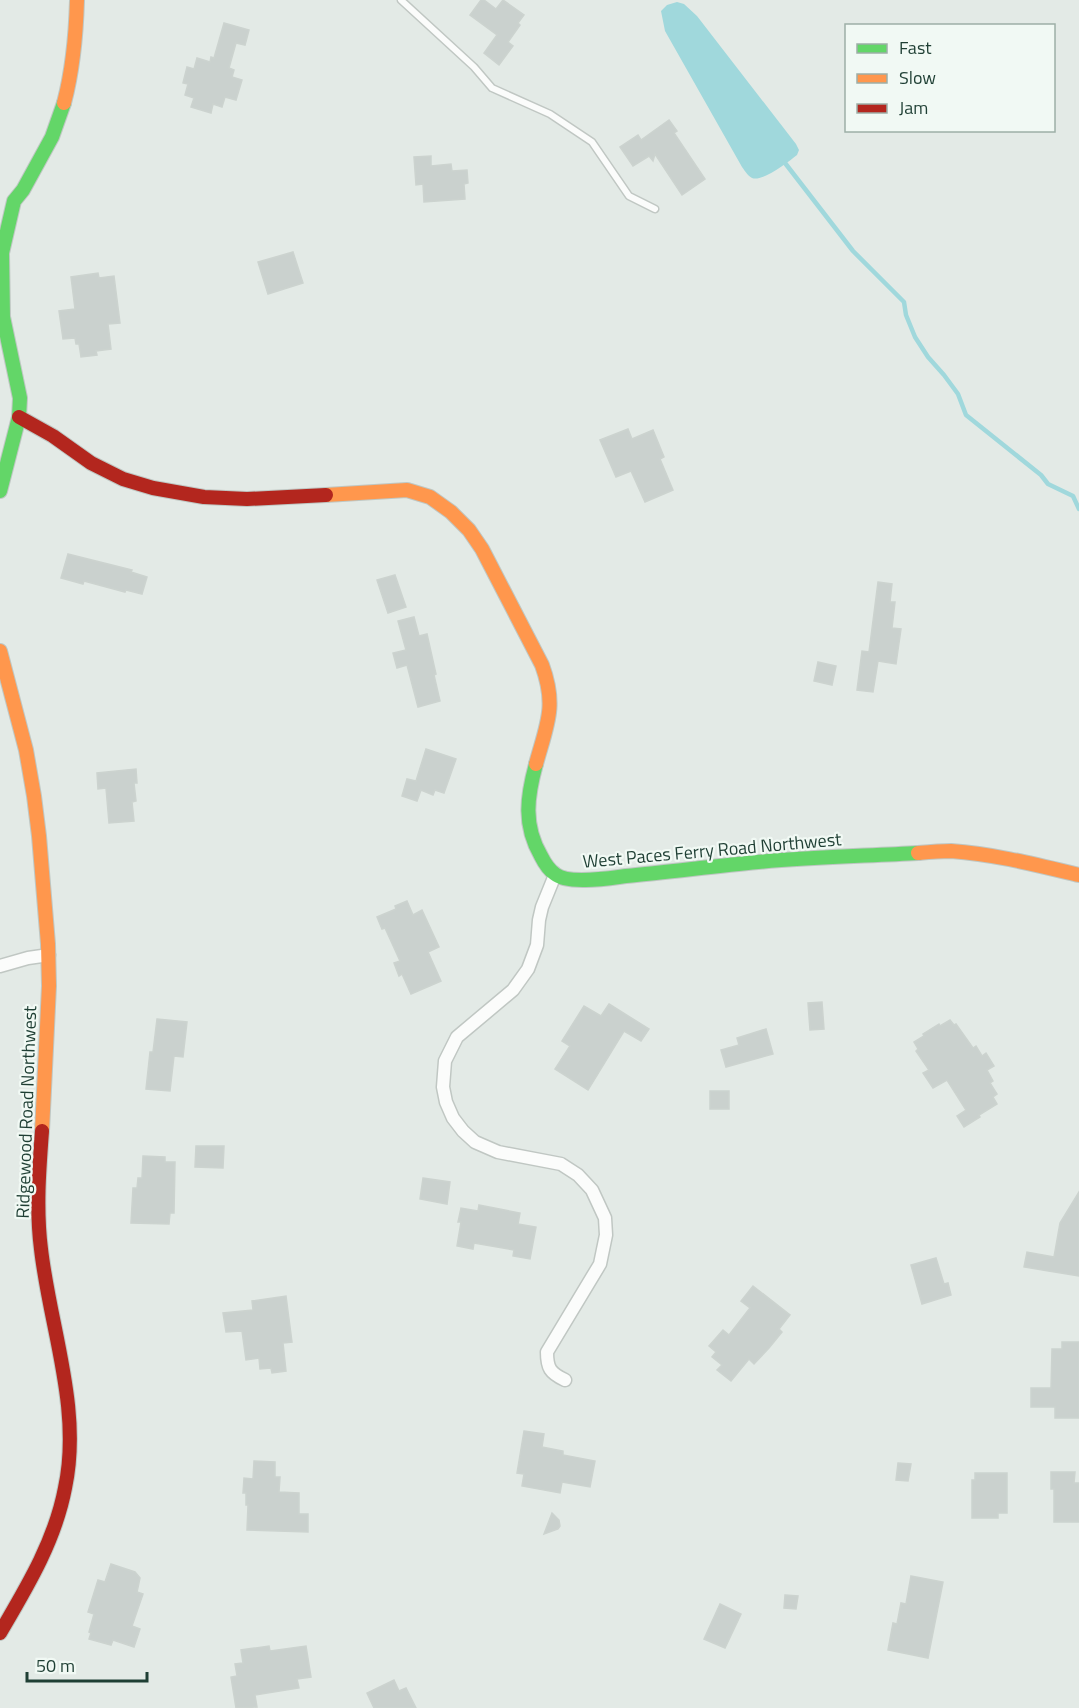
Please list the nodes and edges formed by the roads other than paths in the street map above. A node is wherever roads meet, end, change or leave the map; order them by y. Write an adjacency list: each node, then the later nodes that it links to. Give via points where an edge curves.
1 (77, 0): 3 (street, via 71,78 63,108 52,137)
2 (401, 0): 4 (lane, via 492,88 550,114 592,142 629,196)
3 (14, 201): 5 (street); 6 (street, via 2,253)
4 (655, 209)
5 (0, 214)
6 (1, 315): 7 (street, via 19,390)
7 (19, 417): 8 (street); 10 (street, via 91,463 153,488 204,497 247,499 407,490 430,497 451,512 482,549 547,679 550,714 528,813 535,846)
8 (0, 491)
9 (0, 651): 12 (street, Ridgewood Road Northwest, via 32,782)
10 (555, 875): 11 (street, West Paces Ferry Road Northwest, via 567,879 611,878 759,862 948,851 1007,858); 14 (street, via 542,907 537,945 528,969 513,990 457,1036 445,1061 443,1087 453,1118 476,1142 498,1152 561,1164 578,1174 592,1190 605,1218 600,1264 548,1352 550,1370)
11 (1079, 875)
12 (49, 955): 13 (street); 15 (street, Ridgewood Road Northwest, via 38,1216 68,1411 70,1449 56,1526 40,1564)
13 (0, 966)
14 (565, 1380)
15 (0, 1633)

